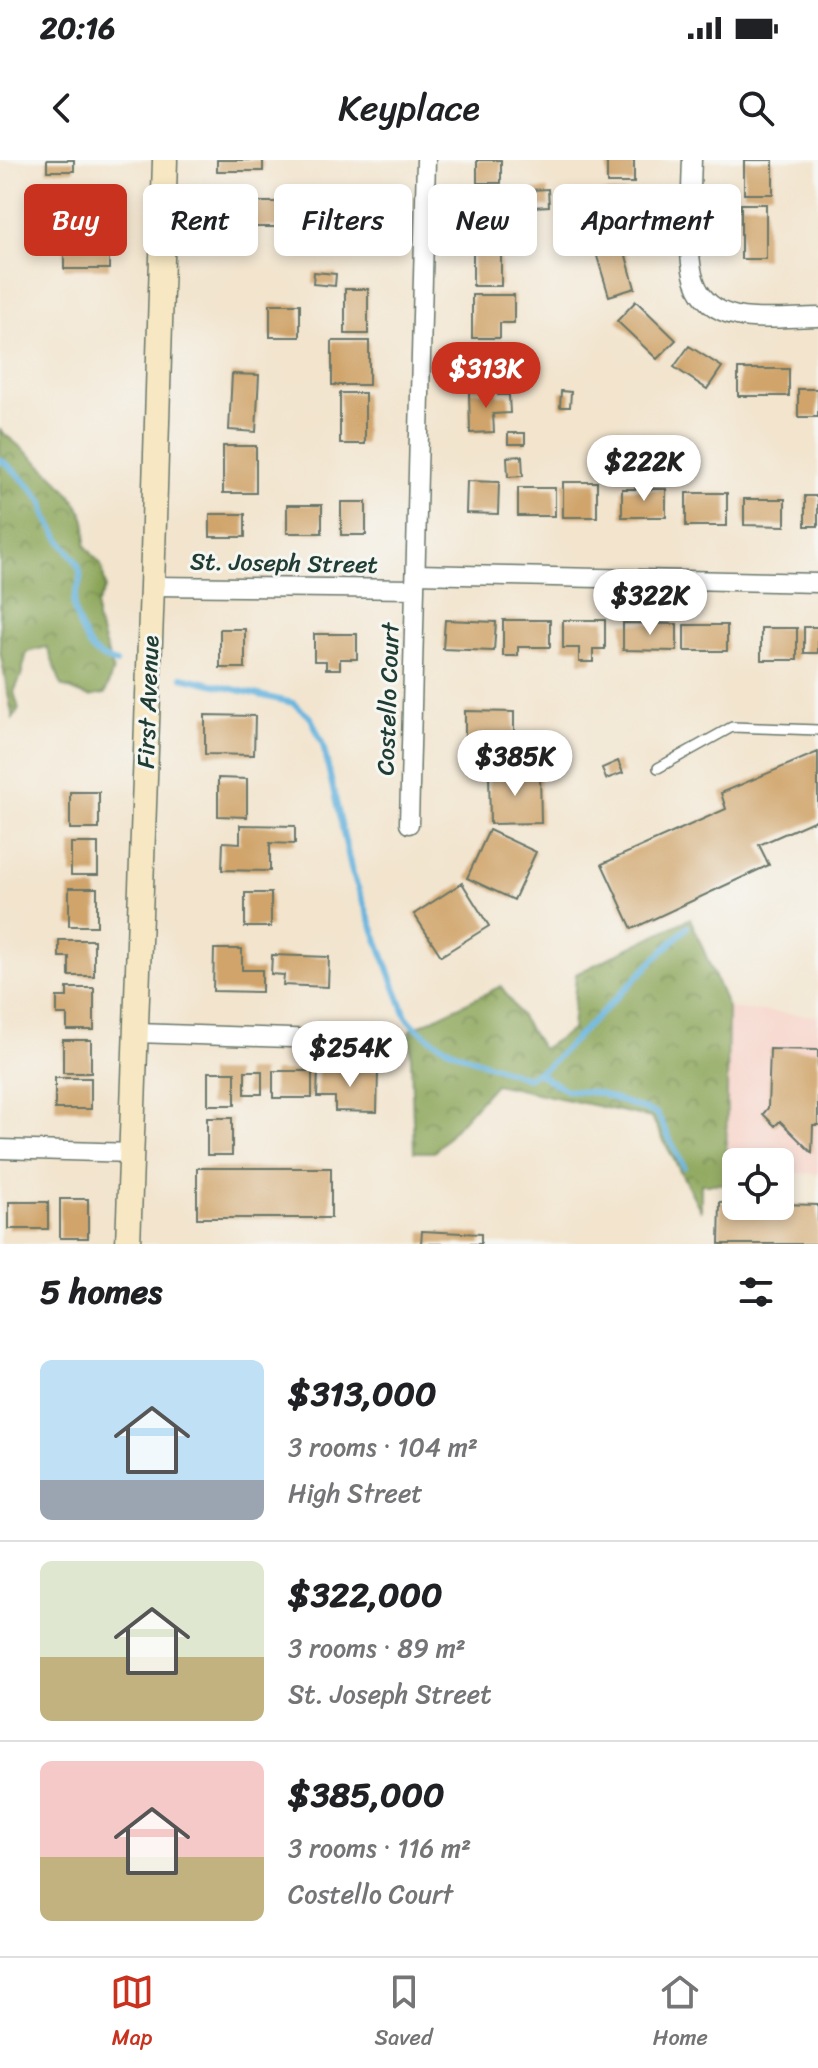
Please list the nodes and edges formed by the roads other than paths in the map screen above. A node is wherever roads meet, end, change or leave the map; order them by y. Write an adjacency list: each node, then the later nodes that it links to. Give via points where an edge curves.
1 (165, 160): 7 (main road, First Avenue)
2 (426, 160): 5 (street, Costello Court)
3 (692, 160): 4 (street, via 689,253 703,297 719,310 741,317)
4 (818, 317)
5 (416, 581): 6 (street, St. Joseph Street); 7 (street, St. Joseph Street); 10 (street, Costello Court)
6 (818, 583)
7 (152, 586): 11 (main road, First Avenue)
8 (818, 730): 9 (lane, via 732,727)
9 (658, 768)
10 (409, 824)
11 (136, 1033): 12 (street); 14 (main road, First Avenue)
12 (381, 1041)
13 (0, 1149): 14 (street)
14 (132, 1153): 15 (main road, First Avenue)
15 (128, 1244)

